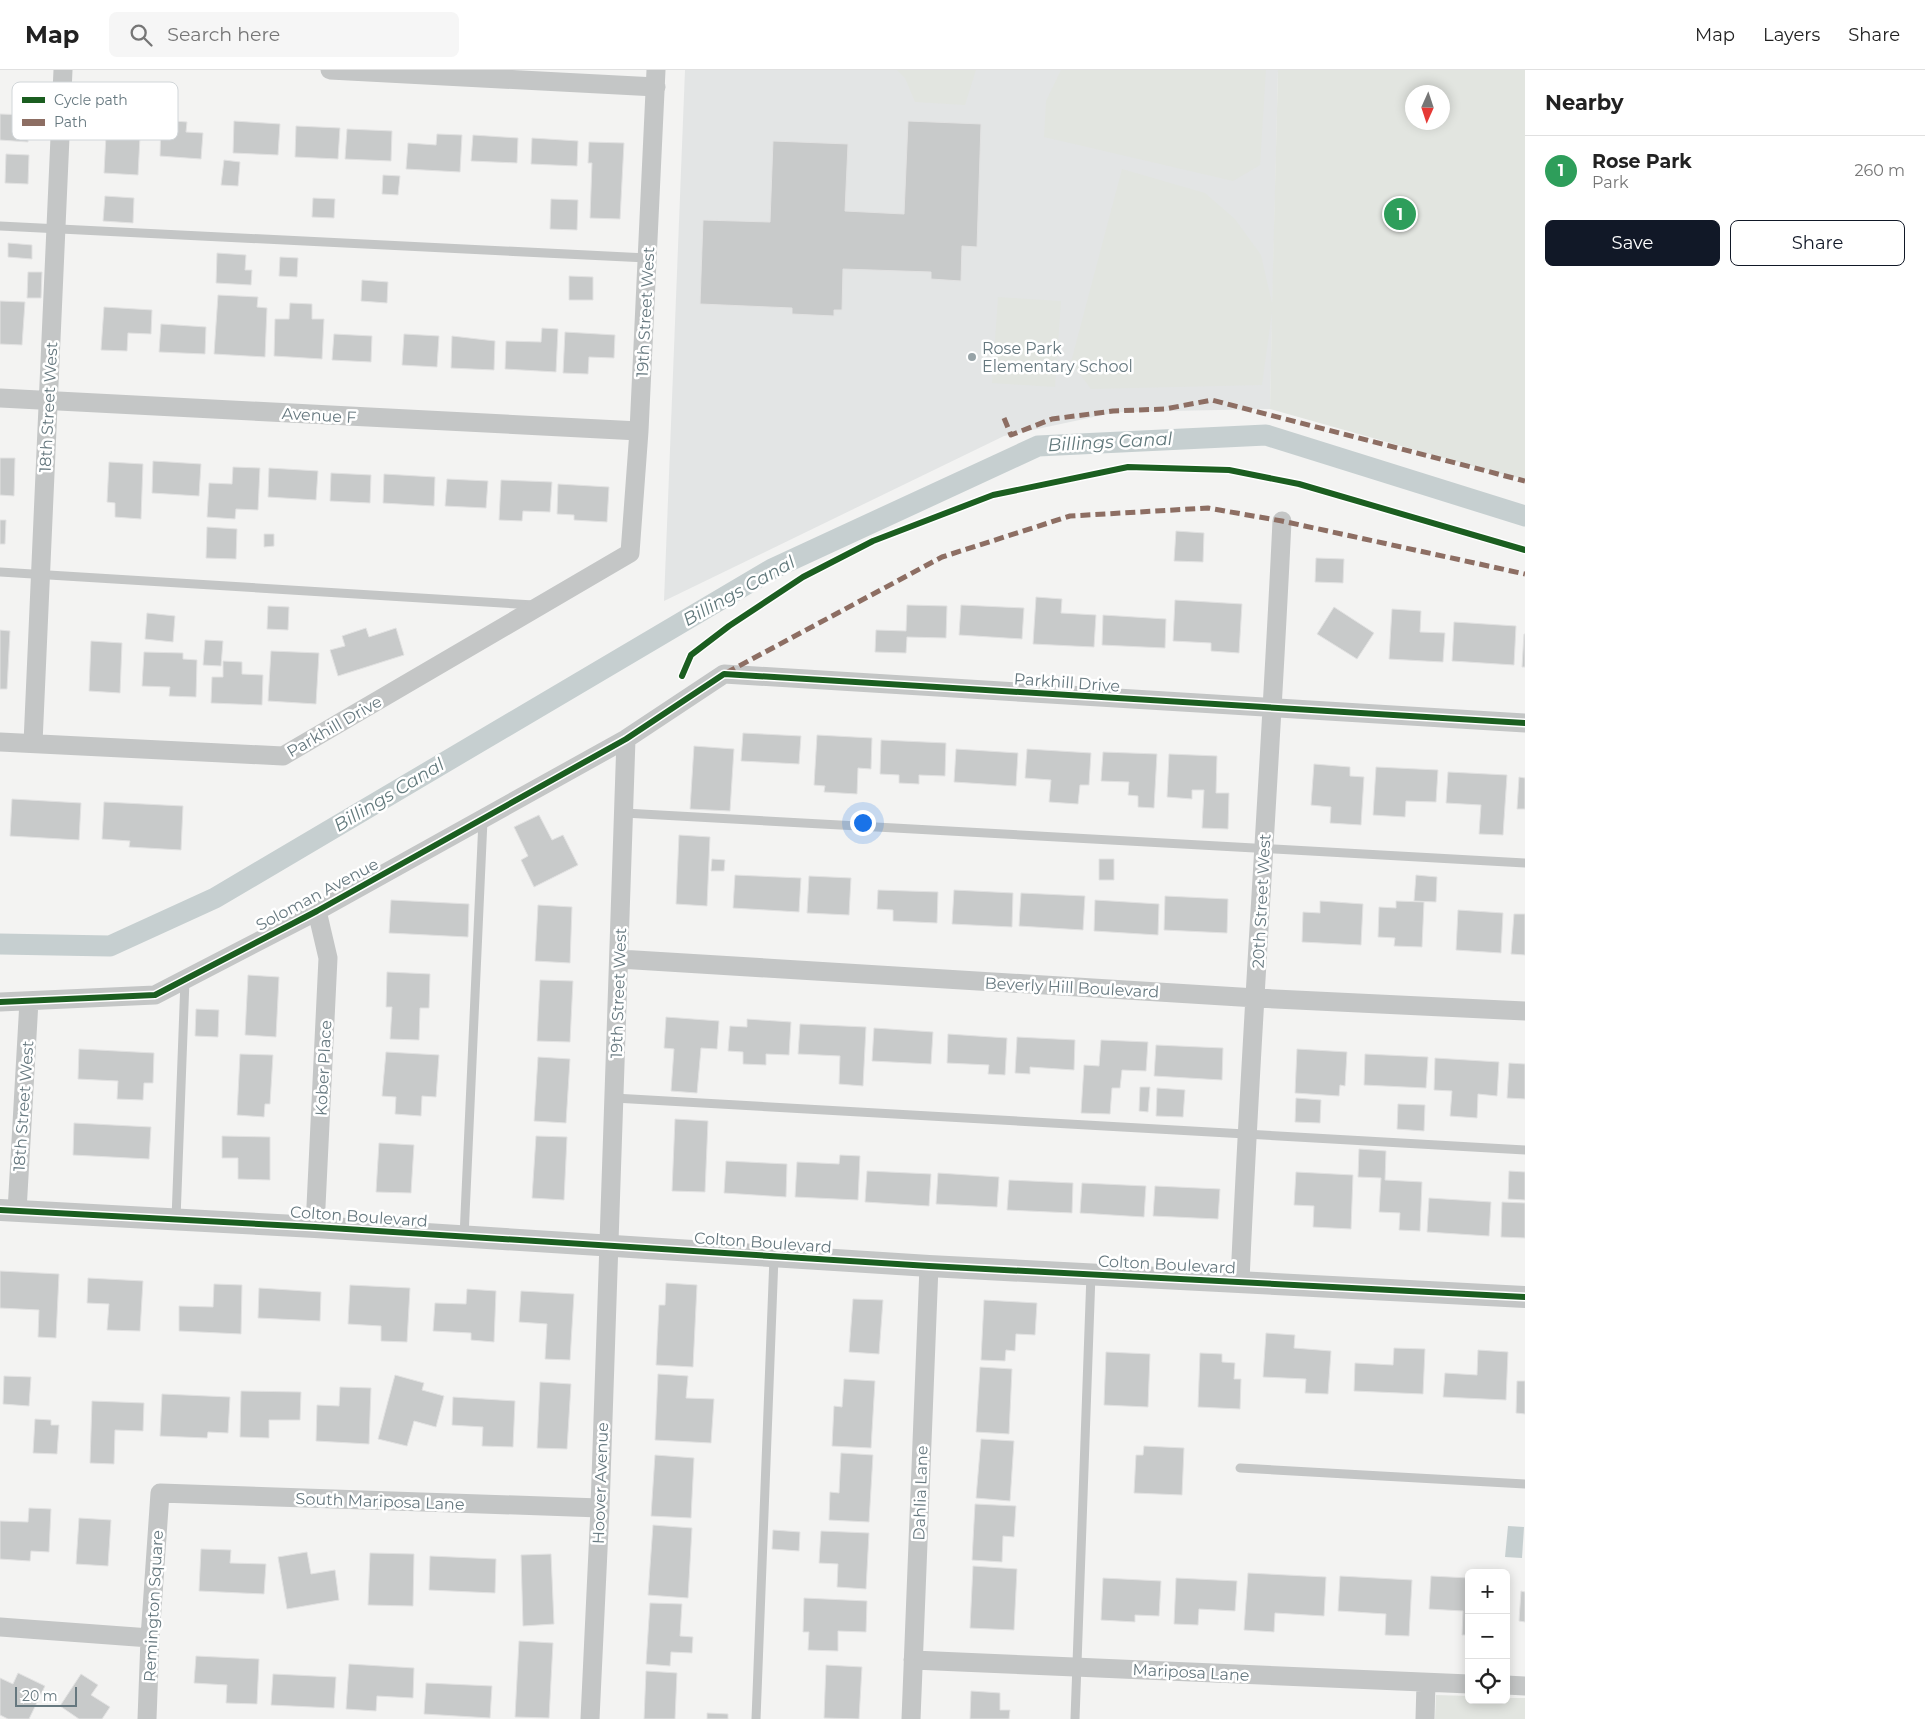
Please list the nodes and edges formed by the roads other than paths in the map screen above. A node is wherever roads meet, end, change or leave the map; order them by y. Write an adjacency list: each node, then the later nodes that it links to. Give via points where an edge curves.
1 (330, 70): 2 (street)
2 (656, 78): 6 (street, 19th Street West)
3 (59, 140): 5 (street, 18th Street West)
4 (0, 226): 5 (lane)
5 (56, 229): 6 (lane); 8 (street, 18th Street West)
6 (647, 258): 9 (street, 19th Street West)
7 (0, 398): 8 (street, Avenue F)
8 (48, 400): 9 (street, Avenue F); 13 (street, 18th Street West)
9 (639, 431): 11 (street, 19th Street West)
10 (1282, 521): 15 (street, 20th Street West)
11 (630, 553): 14 (street, Parkhill Drive)
12 (0, 572): 13 (lane)
13 (40, 574): 14 (lane); 19 (street, 18th Street West)
14 (540, 606): 19 (street, Parkhill Drive, via 283,756)
15 (1273, 709): 16 (street, Parkhill Drive); 17 (street, Parkhill Drive, via 724,674); 22 (street, 20th Street West)
16 (1525, 723)
17 (626, 739): 20 (street, 19th Street West); 21 (street, Soloman Avenue)
18 (0, 742): 19 (street, Parkhill Drive)
19 (32, 743)
20 (624, 813): 22 (lane); 25 (street, 19th Street West)
21 (483, 819): 24 (street, Soloman Avenue); 37 (lane)
22 (1264, 849): 23 (lane); 27 (street, 20th Street West)
23 (1525, 864)
24 (317, 911): 26 (street, Soloman Avenue); 36 (street, Kober Place, via 328,958)
25 (619, 960): 27 (street, Beverly Hill Boulevard); 31 (street, 19th Street West)
26 (184, 980): 28 (street, Soloman Avenue, via 155,995); 35 (lane)
27 (1256, 998): 30 (street, Beverly Hill Boulevard); 32 (street, 20th Street West)
28 (29, 1001): 29 (street, Soloman Avenue); 34 (street, 18th Street West)
29 (0, 1002)
30 (1525, 1011)
31 (614, 1098): 32 (lane); 38 (street, 19th Street West)
32 (1247, 1134): 33 (lane); 42 (street, 20th Street West)
33 (1525, 1150)
34 (8, 1210): 35 (street, Colton Boulevard)
35 (176, 1219): 36 (street, Colton Boulevard)
36 (315, 1227): 37 (street, Colton Boulevard)
37 (464, 1237): 38 (street, Colton Boulevard)
38 (608, 1246): 39 (street, Colton Boulevard); 47 (street, Hoover Avenue)
39 (774, 1257): 40 (street, Colton Boulevard); 58 (lane)
40 (929, 1266): 41 (street, Colton Boulevard); 50 (street, Dahlia Lane)
41 (1091, 1274): 42 (street, Colton Boulevard); 51 (lane)
42 (1240, 1281): 43 (street, Colton Boulevard)
43 (1525, 1297)
44 (1240, 1468): 45 (lane)
45 (1525, 1484)
46 (160, 1493): 47 (street, South Mariposa Lane); 49 (street, Remington Square)
47 (600, 1508): 57 (street, Hoover Avenue)
48 (0, 1627): 49 (street)
49 (150, 1638): 56 (street, Remington Square)
50 (913, 1660): 51 (street, Mariposa Lane); 59 (street, Dahlia Lane)
51 (1077, 1667): 52 (street, Mariposa Lane); 60 (lane)
52 (1426, 1683): 53 (street, Mariposa Lane); 61 (street)
53 (1465, 1684)
54 (1510, 1685): 55 (street)
55 (1525, 1686)
56 (147, 1719)
57 (590, 1719)
58 (756, 1719)
59 (911, 1719)
60 (1075, 1719)
61 (1425, 1719)

